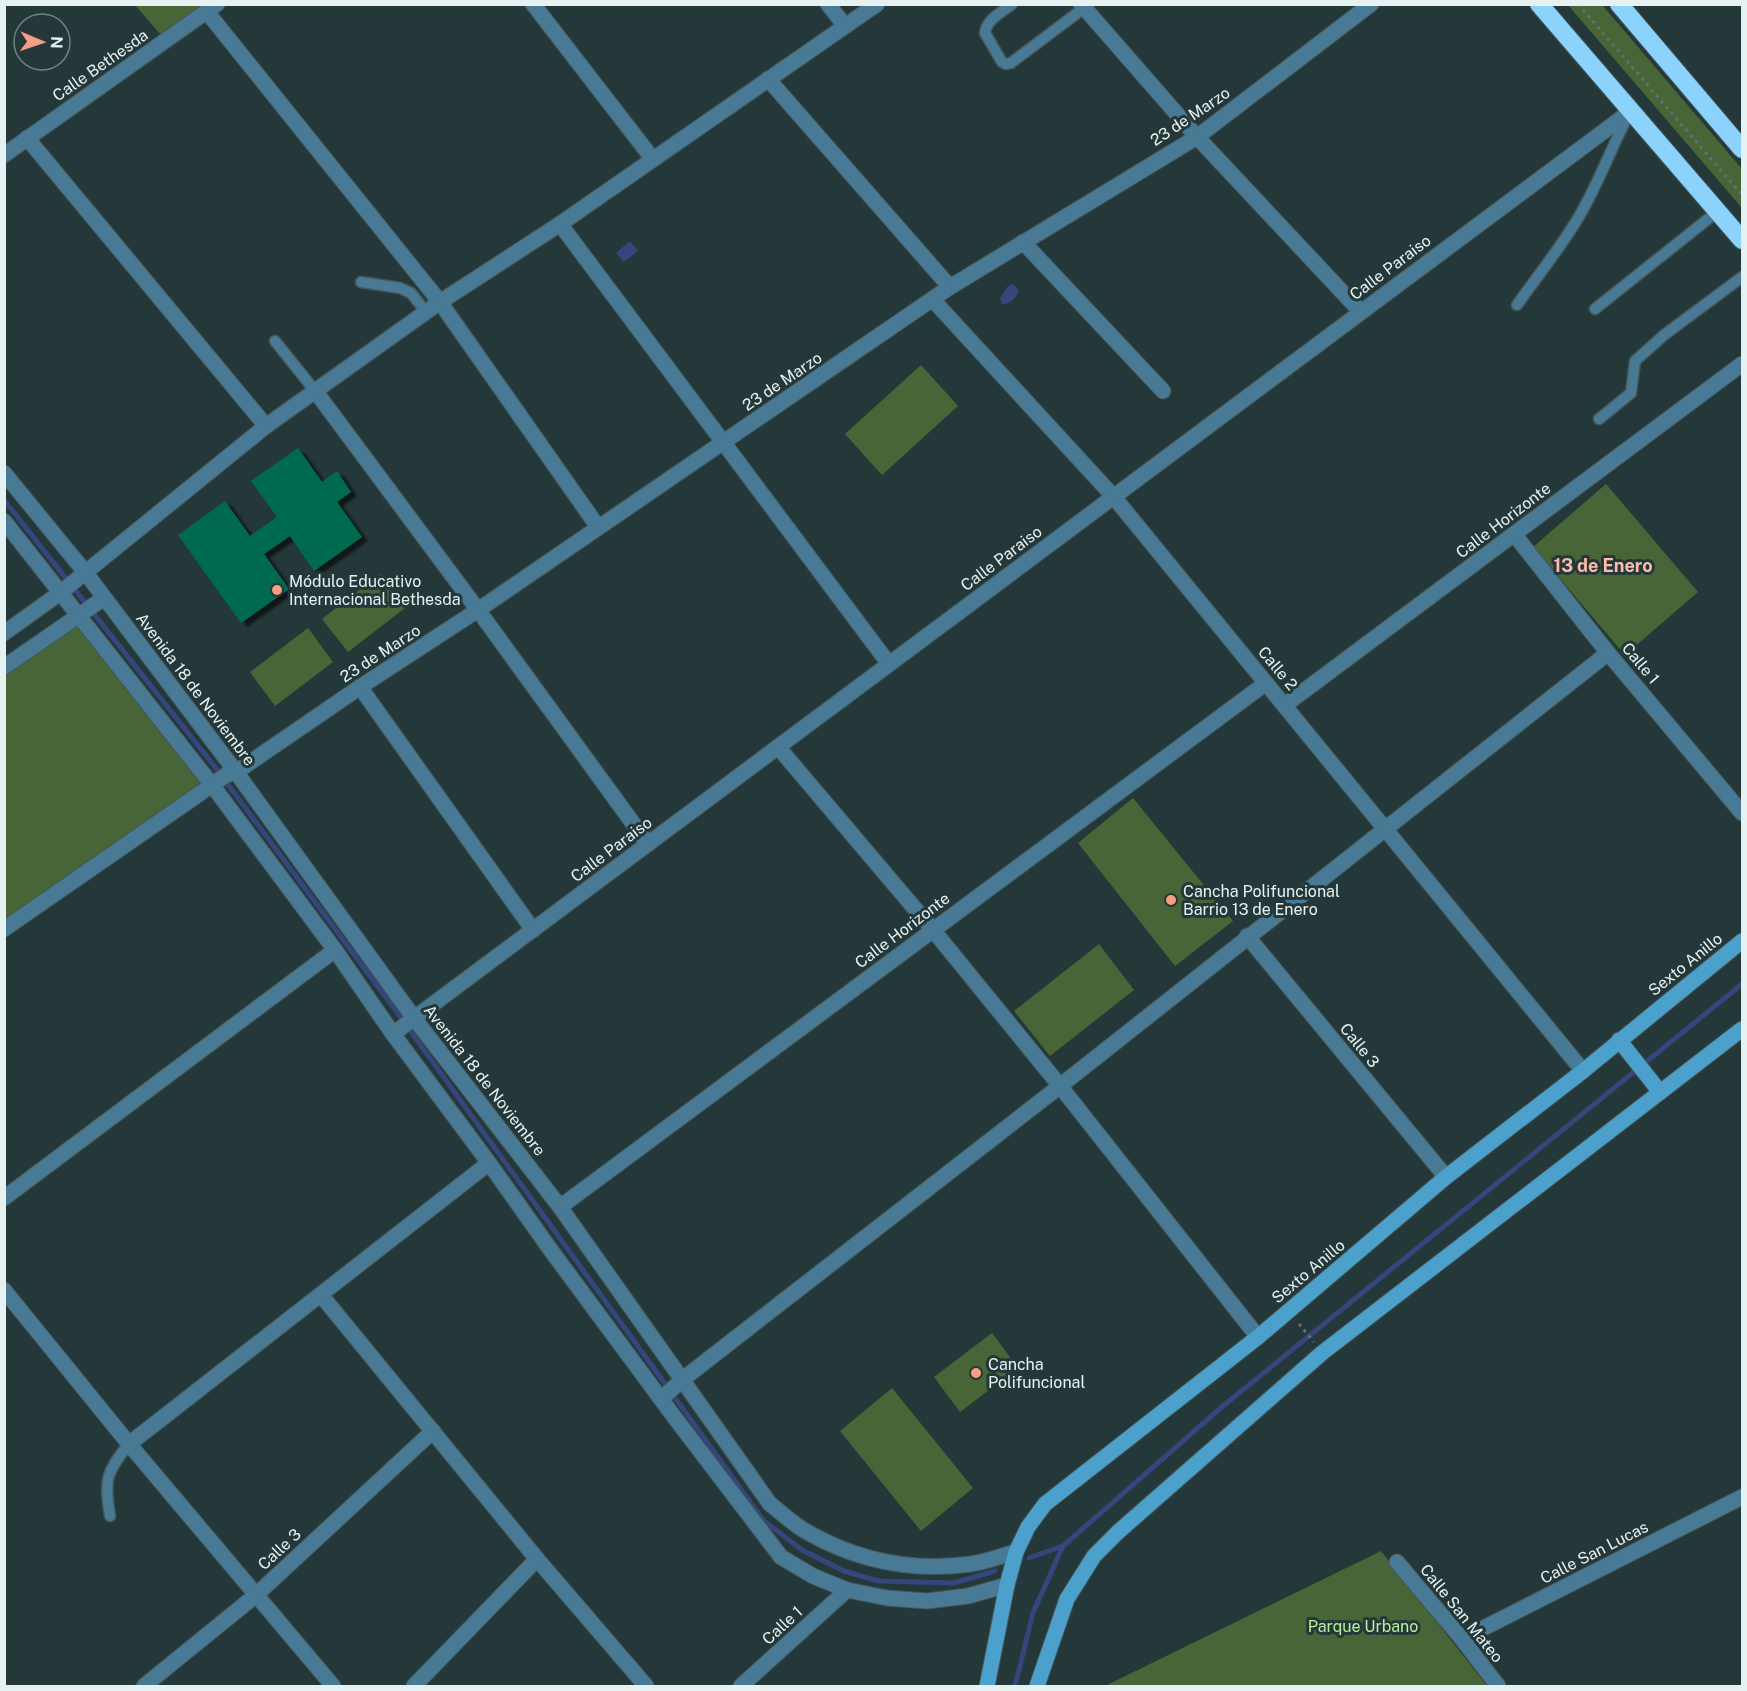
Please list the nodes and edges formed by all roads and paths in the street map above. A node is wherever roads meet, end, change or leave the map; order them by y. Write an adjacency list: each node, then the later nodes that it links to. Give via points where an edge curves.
1 (533, 4): 18 (street)
2 (828, 4): 11 (street)
3 (877, 4): 11 (street)
4 (1012, 4): 9 (lane, via 985,28 1006,64)
5 (1371, 4): 14 (street, 23 de Marzo)
6 (1539, 4): 13 (highway)
7 (1578, 4): 19 (path)
8 (1619, 4): 16 (highway)
9 (1082, 6): 14 (street)
10 (212, 8): 15 (street, Calle Bethesda); 28 (street)
11 (845, 26): 12 (street)
12 (768, 79): 18 (street); 26 (street)
13 (1631, 111): 20 (highway); 29 (lane, via 1580,216); 32 (street, Calle Paraiso)
14 (1197, 137): 23 (street, 23 de Marzo); 32 (street)
15 (27, 138): 17 (street, Calle Bethesda); 38 (street)
16 (1743, 149)
17 (4, 155)
18 (652, 158): 21 (street)
19 (1743, 195)
20 (1718, 211): 22 (highway); 30 (lane)
21 (560, 224): 28 (street); 39 (street)
22 (1743, 240)
23 (1023, 242): 26 (street, 23 de Marzo); 35 (street)
24 (1743, 277): 37 (lane, via 1635,361 1631,393)
25 (361, 282): 31 (lane, via 406,290)
26 (950, 287): 27 (street, 23 de Marzo)
27 (933, 300): 39 (street, 23 de Marzo); 41 (street, Calle 2)
28 (440, 302): 31 (street); 43 (street)
29 (1517, 305)
30 (1594, 309)
31 (426, 312): 36 (street)
32 (1361, 312): 41 (street, Calle Paraiso)
33 (275, 341): 36 (lane)
34 (1743, 364): 44 (street, Calle Horizonte)
35 (1163, 391)
36 (316, 392): 38 (street); 48 (street)
37 (1599, 419)
38 (266, 426): 45 (street)
39 (723, 442): 43 (street, 23 de Marzo); 52 (street)
40 (4, 473): 45 (street, Avenida 18 de Noviembre)
41 (1113, 496): 52 (street, Calle Paraiso); 54 (street, Calle 2)
42 (4, 521): 46 (street, Avenida 18 de Noviembre)
43 (598, 527): 48 (street, 23 de Marzo)
44 (1514, 534): 51 (street, Calle 1); 56 (street, Calle Horizonte)
45 (82, 574): 46 (street); 47 (street, Avenida 18 de Noviembre)
46 (63, 593): 49 (street, Avenida 18 de Noviembre); 50 (street)
47 (102, 600): 49 (street); 58 (street, Avenida 18 de Noviembre)
48 (478, 610): 55 (street, 23 de Marzo); 61 (street)
49 (80, 613): 53 (street); 58 (street, Avenida 18 de Noviembre)
50 (4, 633)
51 (1608, 653): 59 (street, Calle 1); 60 (street)
52 (889, 664): 57 (street, Calle Paraiso)
53 (4, 667)
54 (1266, 683): 56 (street, Calle 2); 64 (street, Calle Horizonte)
55 (360, 687): 58 (street, 23 de Marzo); 63 (street)
56 (1285, 705): 60 (street, Calle 2)
57 (778, 747): 61 (street, Calle Paraiso); 64 (street)
58 (223, 778): 62 (street, 23 de Marzo); 67 (street, Avenida 18 de Noviembre); 68 (street, Avenida 18 de Noviembre)
59 (1743, 813)
60 (1385, 828): 65 (street); 71 (street, Calle 2)
61 (648, 844): 63 (street, Calle Paraiso)
62 (4, 929)
63 (533, 930): 68 (street, Calle Paraiso)
64 (933, 930): 72 (street); 77 (street, Calle Horizonte)
65 (1247, 936): 72 (street); 75 (street, Calle 3)
66 (1743, 941): 70 (main road, Sexto Anillo)
67 (334, 950): 68 (street, Avenida 18 de Noviembre); 76 (street)
68 (404, 1026): 74 (street, Avenida 18 de Noviembre); 77 (street, Avenida 18 de Noviembre)
69 (1743, 1029): 73 (main road)
70 (1619, 1040): 71 (main road, Sexto Anillo); 73 (main road)
71 (1583, 1071): 75 (main road, Sexto Anillo)
72 (1060, 1086): 81 (street); 83 (street)
73 (1655, 1086): 101 (main road, via 1322,1353 1118,1532 1094,1556 1067,1599)
74 (489, 1163): 79 (street); 83 (street, Avenida 18 de Noviembre)
75 (1446, 1177): 81 (main road, Sexto Anillo)
76 (7, 1192)
77 (560, 1206): 83 (street, Avenida 18 de Noviembre)
78 (4, 1290): 85 (street)
79 (321, 1295): 84 (street); 85 (street)
80 (1301, 1326): 82 (path)
81 (1258, 1337): 88 (main road, Sexto Anillo, via 1045,1504)
82 (1317, 1347)
83 (672, 1389): 88 (street, Avenida 18 de Noviembre, via 770,1504 805,1531 844,1551 886,1563 930,1568 973,1564); 92 (street, Avenida 18 de Noviembre, via 781,1557)
84 (433, 1431): 89 (street); 93 (street, Calle 3)
85 (129, 1444): 87 (lane, via 111,1466 107,1478); 93 (street)
86 (1743, 1497): 94 (street, Calle San Lucas)
87 (110, 1516)
88 (1016, 1552): 91 (main road, Sexto Anillo)
89 (537, 1559): 97 (street); 98 (street)
90 (1397, 1562): 94 (street, Calle San Mateo)
91 (1007, 1585): 92 (street, Avenida 18 de Noviembre, via 968,1596 927,1601); 100 (main road, Sexto Anillo)
92 (847, 1590): 99 (street, Calle 1)
93 (256, 1595): 95 (street, Calle 3); 96 (street)
94 (1462, 1639): 102 (street, Calle San Mateo)
95 (144, 1686)
96 (333, 1686)
97 (414, 1686)
98 (646, 1686)
99 (741, 1686)
100 (987, 1686)
101 (1037, 1686)
102 (1498, 1686)

